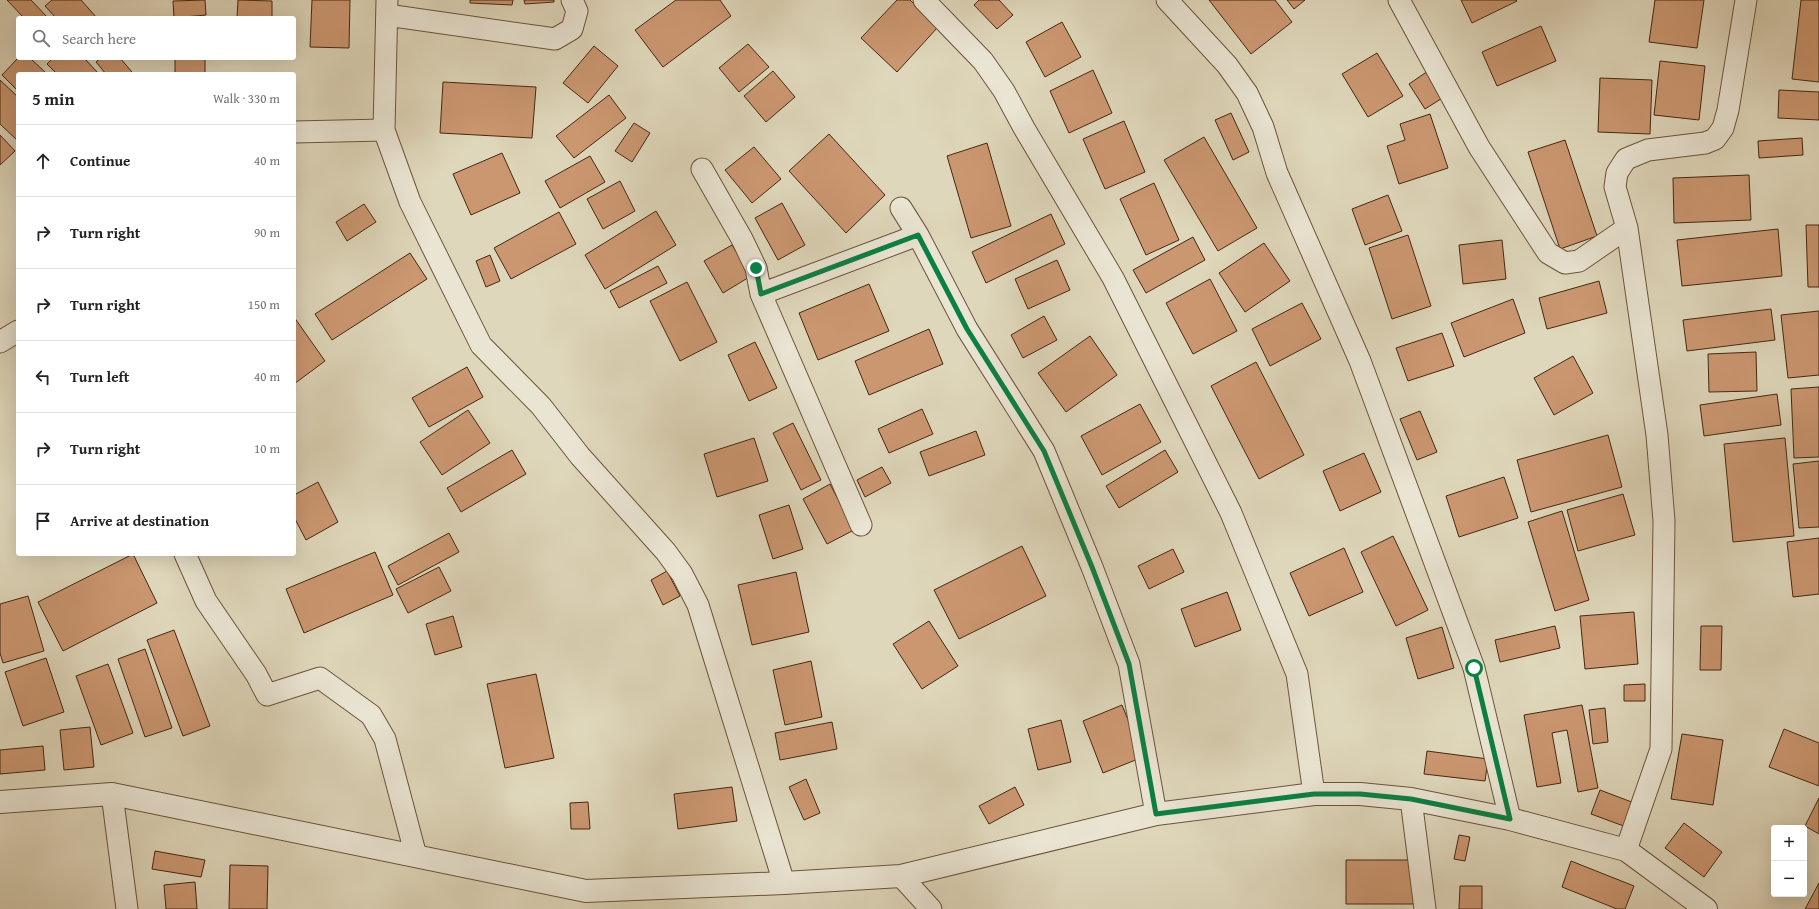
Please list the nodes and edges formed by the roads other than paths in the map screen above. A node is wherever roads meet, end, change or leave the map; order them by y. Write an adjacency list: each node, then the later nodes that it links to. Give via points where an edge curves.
1 (572, 0): 6 (street, via 576,11 572,29 555,39)
2 (924, 0): 19 (street, via 983,61 1004,91 1113,278 1231,513 1297,674)
3 (1167, 0): 23 (street, via 1227,65 1247,93 1263,127 1276,173 1360,361 1474,668)
4 (1399, 0): 11 (street, via 1479,147 1548,252 1565,263 1579,261)
5 (1746, 0): 11 (street, via 1723,128 1715,139 1705,143 1648,150 1626,159 1617,173 1615,187)
6 (387, 7): 7 (street)
7 (384, 130): 8 (street); 27 (street, via 410,202 482,345 541,406 580,456 666,552 698,605)
8 (296, 132)
9 (702, 169): 13 (street, via 756,268)
10 (901, 208): 12 (street)
11 (1627, 228): 24 (street, via 1657,435 1664,521 1661,749)
12 (918, 235): 13 (street); 22 (street, via 967,329 1044,451 1086,552 1129,664)
13 (761, 294): 16 (street)
14 (16, 332): 15 (street)
15 (0, 342)
16 (861, 525)
17 (186, 556): 25 (street, via 206,602 256,674 267,695 320,678 371,715 385,739)
18 (112, 794): 21 (street); 25 (street); 28 (street)
19 (1314, 794): 20 (street, via 1360,794); 22 (street)
20 (1411, 799): 23 (street); 30 (street)
21 (0, 802)
22 (1156, 814): 26 (street)
23 (1510, 819): 24 (street)
24 (1626, 850): 31 (street)
25 (416, 856): 27 (street, via 586,891)
26 (901, 876): 27 (street); 29 (street)
27 (784, 883)
28 (127, 909)
29 (931, 909)
30 (1425, 909)
31 (1706, 909)

